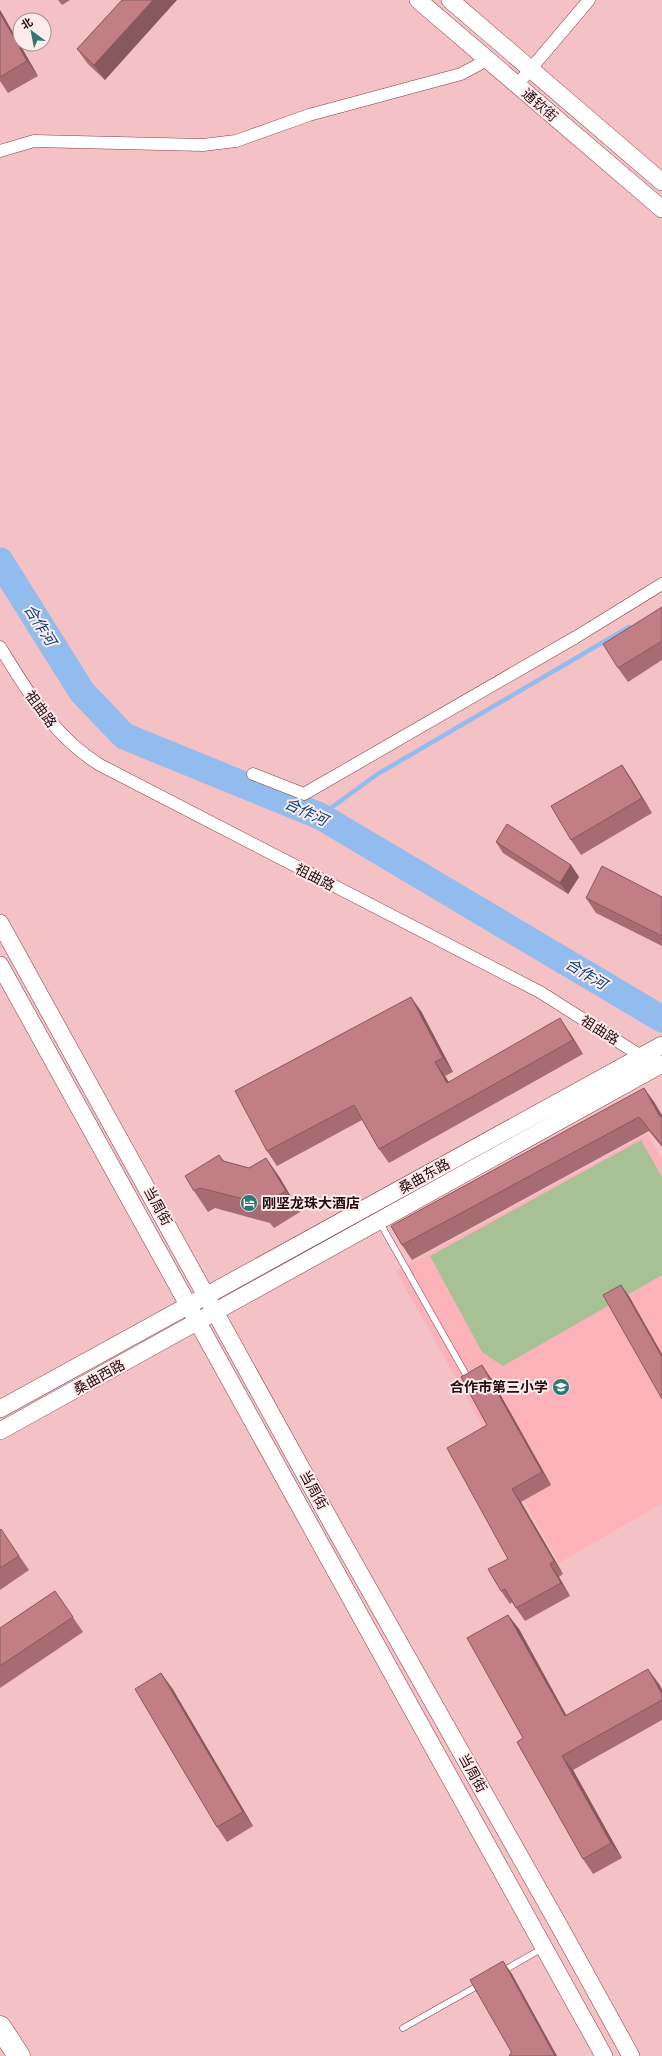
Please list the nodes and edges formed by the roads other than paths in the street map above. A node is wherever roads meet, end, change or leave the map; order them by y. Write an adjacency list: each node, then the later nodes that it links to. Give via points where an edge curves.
1 (418, 0): 4 (main road, 通钦街)
2 (450, 0): 5 (main road)
3 (589, 0): 5 (street)
4 (487, 60): 6 (main road, 通钦街); 7 (street, via 461,74 309,115 236,141 203,145 34,141)
5 (531, 70): 6 (street); 8 (main road)
6 (517, 85): 9 (main road, 通钦街)
7 (0, 150)
8 (662, 182)
9 (662, 210)
10 (662, 584): 12 (street, via 576,637 304,794)
11 (0, 647): 16 (street, 祖曲路, via 56,729 69,743 100,765 540,992)
12 (253, 774)
13 (0, 923): 19 (main road, 当周街)
14 (0, 965): 20 (main road, 当周街)
15 (660, 1046): 16 (main road, 桑曲东路)
16 (642, 1056): 17 (main road, 祖曲路); 19 (main road, 桑曲东路)
17 (660, 1068): 18 (main road, 桑曲东路)
18 (379, 1221): 21 (main road, 桑曲东路); 23 (lane)
19 (207, 1295): 20 (main road, 桑曲东路); 21 (main road, 当周街)
20 (188, 1305): 22 (main road, 当周街); 24 (main road, 桑曲西路)
21 (216, 1312): 22 (main road, 桑曲东路); 33 (main road, 当周街)
22 (197, 1322): 25 (main road, 桑曲西路); 26 (main road, 当周街)
23 (464, 1373)
24 (0, 1408)
25 (0, 1431)
26 (545, 1947): 27 (lane); 32 (main road, 当周街)
27 (497, 1974)
28 (484, 1982): 30 (lane)
29 (0, 2027): 31 (highway)
30 (403, 2028)
31 (19, 2056)
32 (604, 2056)
33 (630, 2056)

